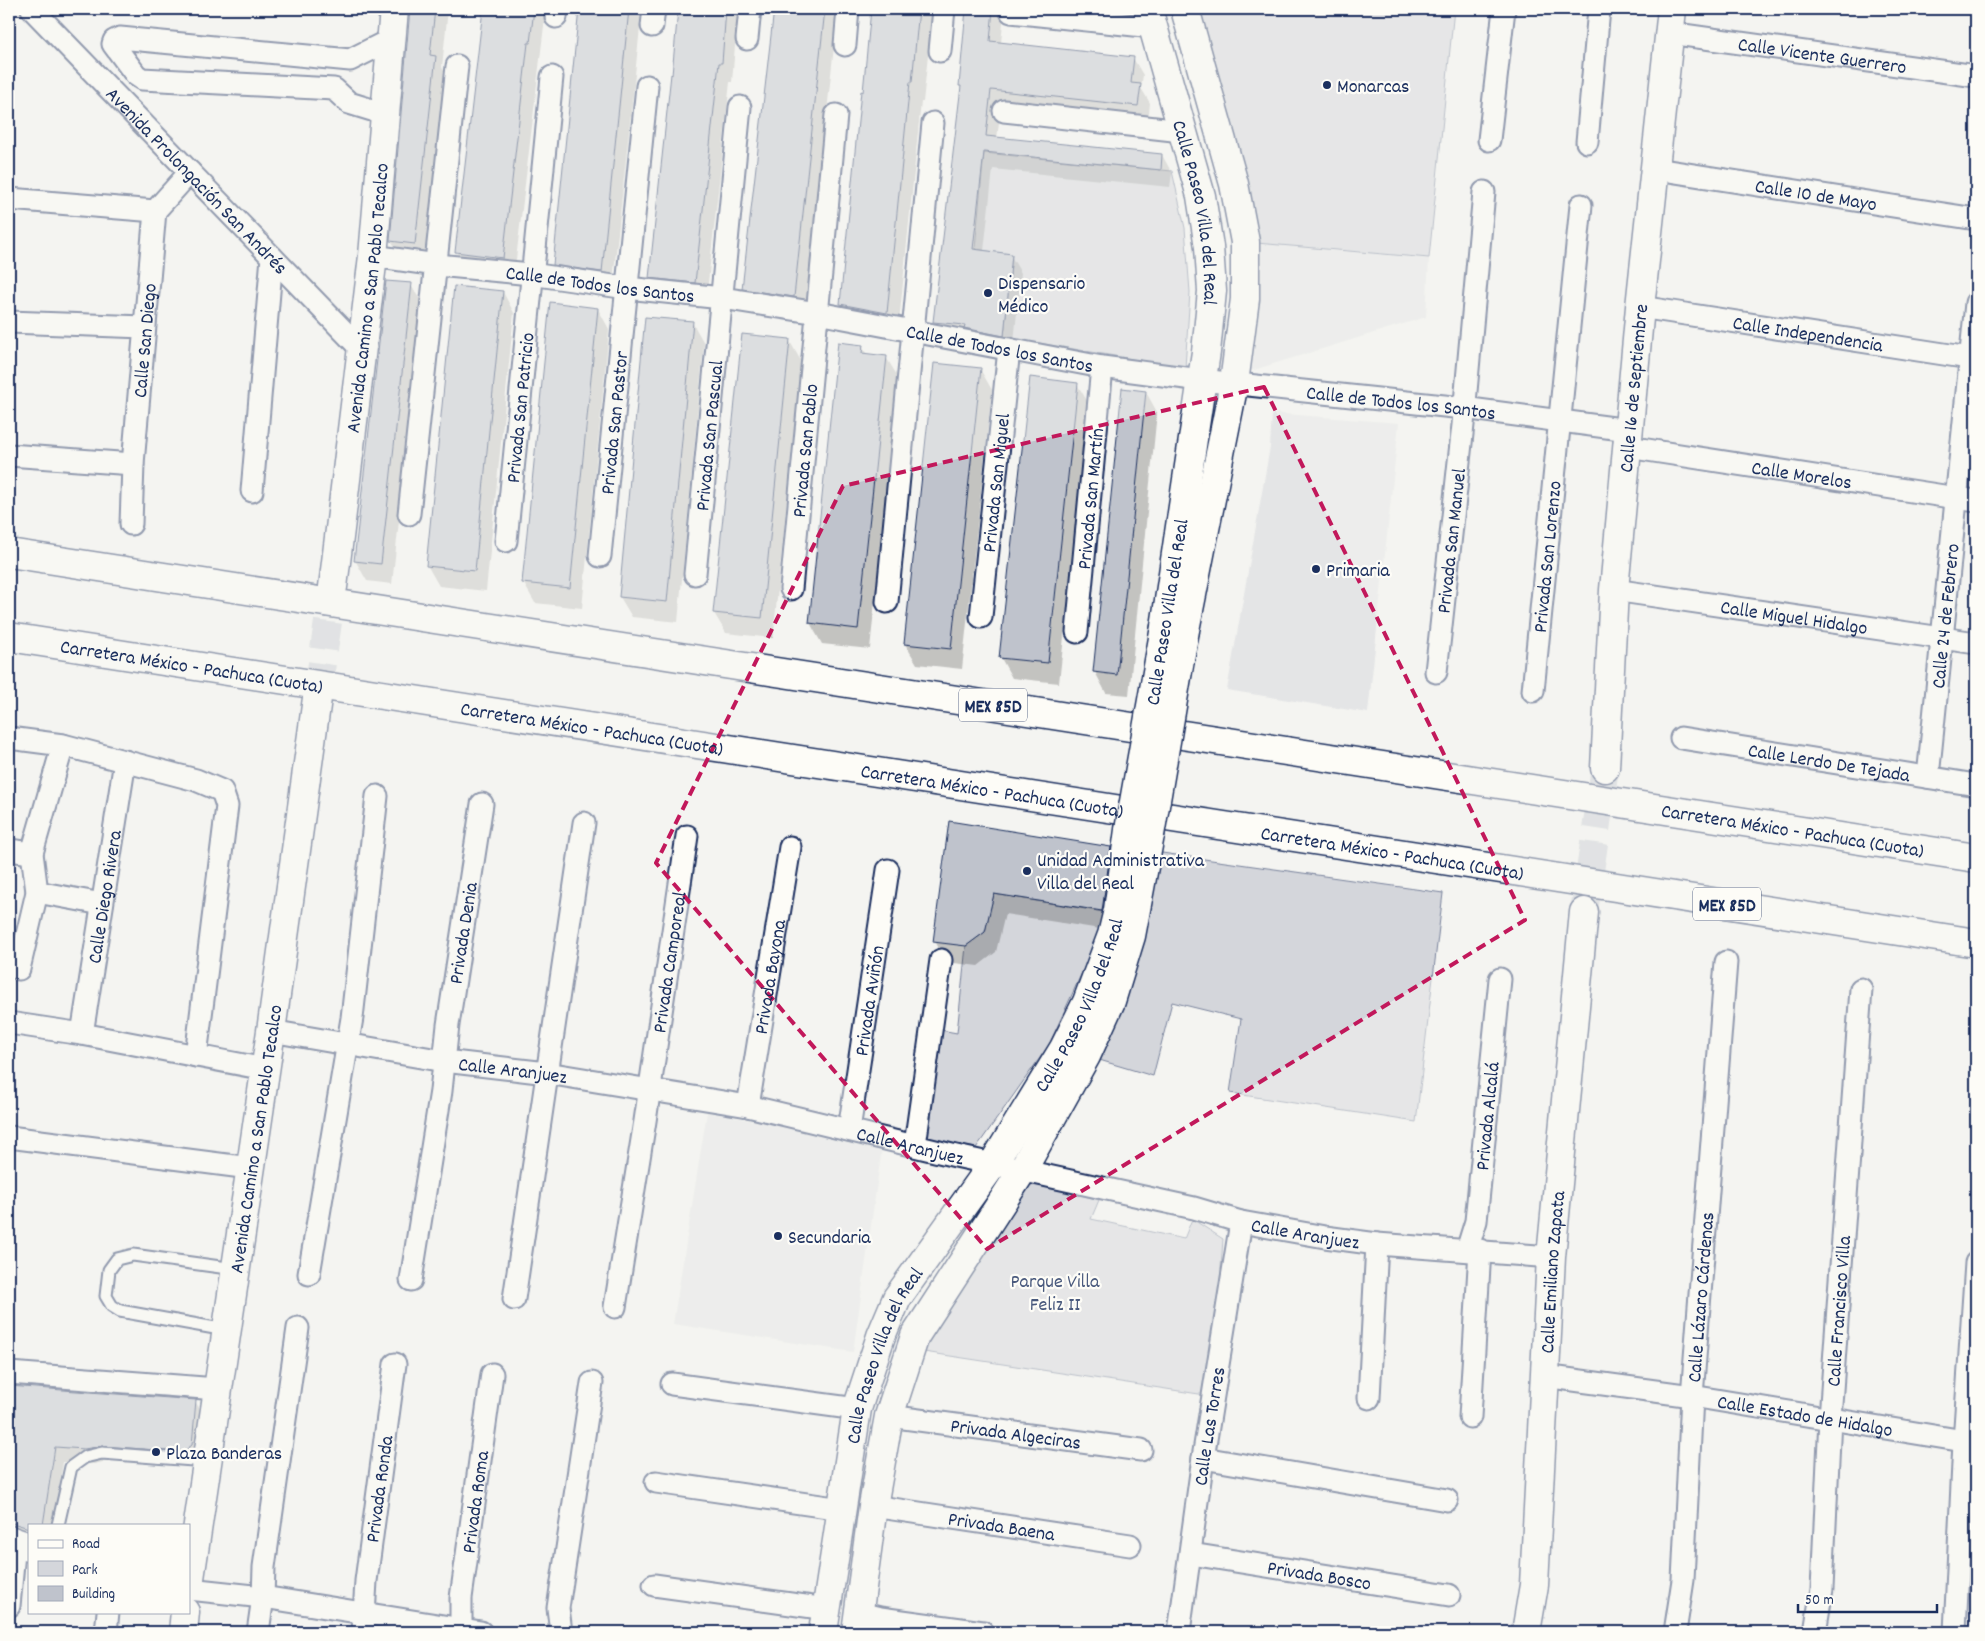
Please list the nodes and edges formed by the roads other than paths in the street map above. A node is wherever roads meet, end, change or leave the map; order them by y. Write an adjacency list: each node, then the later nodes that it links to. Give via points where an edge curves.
1 (32, 9): 31 (street, Avenida Prolongación San Andrés)
2 (394, 9): 12 (main road, Avenida Camino a San Pablo Tecalco)
3 (750, 9): 13 (street)
4 (848, 9): 14 (street)
5 (944, 9): 15 (street)
6 (1185, 9): 54 (main road, Calle Paseo Villa del Real, via 1234,184 1245,242 1245,299)
7 (1504, 9): 28 (street)
8 (1600, 9): 29 (street)
9 (1011, 12): 10 (street)
10 (1150, 18): 27 (main road, Calle Paseo Villa del Real)
11 (1670, 21): 18 (street, Calle Vicente Guerrero); 30 (main road, Calle 16 de Septiembre)
12 (392, 39): 16 (street); 24 (main road, Avenida Camino a San Pablo Tecalco)
13 (747, 39)
14 (844, 45)
15 (940, 51)
16 (350, 60): 21 (street); 21 (street, via 120,38 114,41 114,47 142,79)
17 (457, 66): 39 (street)
18 (1976, 76)
19 (552, 77): 40 (street, Privada San Patricio)
20 (647, 86): 41 (street, Privada San Pastor)
21 (334, 89): 24 (street, via 350,103)
22 (740, 108): 42 (street, Privada San Pascual)
23 (1004, 111): 27 (street)
24 (385, 114): 37 (main road, Avenida Camino a San Pablo Tecalco)
25 (836, 115): 45 (street, Privada San Pablo)
26 (933, 123): 48 (street)
27 (1182, 130): 53 (main road, Calle Paseo Villa del Real, via 1201,196 1210,264 1212,291)
28 (1489, 140)
29 (1587, 142)
30 (1656, 169): 36 (street, Calle 10 de Mayo); 44 (main road, Calle 16 de Septiembre)
31 (190, 172): 35 (street); 38 (street, Avenida Prolongación San Andrés)
32 (1484, 192): 55 (street, Privada San Manuel)
33 (9, 199): 35 (street)
34 (1581, 205): 56 (street, Privada San Lorenzo)
35 (155, 211): 47 (street, Calle San Diego)
36 (1976, 219)
37 (372, 256): 39 (street, Calle de Todos los Santos); 50 (main road, Avenida Camino a San Pablo Tecalco)
38 (272, 257): 50 (street, Avenida Prolongación San Andrés); 60 (street)
39 (437, 265): 40 (street, Calle de Todos los Santos); 62 (street)
40 (531, 274): 41 (street, Calle de Todos los Santos); 64 (street, Privada San Patricio)
41 (627, 288): 42 (street, Calle de Todos los Santos); 66 (street, Privada San Pastor)
42 (722, 298): 45 (street, Calle de Todos los Santos); 67 (street, Privada San Pascual)
43 (1976, 303): 51 (street, Calle 24 de Febrero)
44 (1640, 307): 51 (street, Calle Independencia); 57 (main road, Calle 16 de Septiembre)
45 (818, 313): 48 (street, Calle de Todos los Santos); 69 (street, Privada San Pablo)
46 (9, 322): 47 (street)
47 (144, 327): 59 (street, Calle San Diego)
48 (913, 332): 49 (street, Calle de Todos los Santos); 71 (street)
49 (1008, 349): 52 (street, Calle de Todos los Santos); 72 (street, Privada San Miguel)
50 (362, 350): 68 (main road, Avenida Camino a San Pablo Tecalco)
51 (1974, 359): 61 (street, Calle 24 de Febrero)
52 (1102, 367): 53 (street, Calle de Todos los Santos); 74 (street, Privada San Martín)
53 (1201, 380): 54 (street, Calle de Todos los Santos); 73 (main road, Calle Paseo Villa del Real)
54 (1234, 383): 55 (street, Calle de Todos los Santos); 73 (main road, Calle Paseo Villa del Real)
55 (1463, 408): 56 (street, Calle de Todos los Santos); 78 (street, Privada San Manuel)
56 (1560, 422): 57 (street, Calle de Todos los Santos); 80 (street, Privada San Lorenzo)
57 (1629, 439): 61 (street, Calle Morelos); 70 (main road, Calle 16 de Septiembre)
58 (9, 455): 59 (street)
59 (133, 464): 63 (street, Calle San Diego)
60 (252, 491)
61 (1966, 500): 76 (street, Calle 24 de Febrero)
62 (409, 514)
63 (131, 524)
64 (506, 541)
65 (9, 554): 96 (main road, Carretera México - Pachuca (Cuota) / MEX 85D)
66 (600, 556)
67 (695, 574)
68 (333, 587)
69 (791, 589)
70 (1614, 590): 76 (street, Calle Miguel Hidalgo); 85 (main road, Calle 16 de Septiembre)
71 (887, 602)
72 (981, 617)
73 (1175, 629): 91 (main road, Calle Paseo Villa del Real, bridge)
74 (1077, 632)
75 (9, 637): 101 (main road, Carretera México - Pachuca (Cuota) / MEX 85D)
76 (1942, 638): 77 (street, Calle Miguel Hidalgo); 86 (street, Calle 24 de Febrero)
77 (1976, 644)
78 (1436, 672)
79 (318, 691): 108 (main road, Avenida Camino a San Pablo Tecalco)
80 (1533, 691)
81 (9, 738): 83 (street)
82 (1681, 738): 86 (street, Calle Lerdo De Tejada)
83 (63, 745): 84 (street); 95 (street)
84 (125, 761): 99 (street, Calle Diego Rivera); 111 (street, via 196,780 222,791 227,806)
85 (1604, 768)
86 (1928, 778): 87 (street, Calle Lerdo De Tejada)
87 (1976, 785)
88 (377, 796): 110 (street)
89 (482, 804): 112 (street, Privada Denia)
90 (584, 823): 114 (street)
91 (1140, 833): 120 (main road, Calle Paseo Villa del Real, via 1112,935 1087,1002 1064,1048); 122 (main road, Calle Paseo Villa del Real, via 1131,936 1111,1001 1086,1056)
92 (686, 836): 115 (street, Privada Camporeal)
93 (790, 848): 116 (street, Privada Bayona)
94 (9, 850): 95 (street)
95 (32, 853): 98 (street)
96 (1976, 858)
97 (888, 870): 117 (street, Privada Aviñón)
98 (37, 892): 99 (street); 104 (street)
99 (102, 904): 109 (street, Calle Diego Rivera)
100 (1584, 912): 126 (main road, Calle Emiliano Zapata)
101 (1976, 943)
102 (941, 960): 119 (street)
103 (1726, 962): 142 (street, Calle Lázaro Cárdenas)
104 (18, 969)
105 (1500, 979): 125 (street, Privada Alcalá)
106 (1861, 989): 147 (street, Calle Francisco Villa)
107 (9, 1023): 109 (street)
108 (271, 1031): 110 (street, Calle Aranjuez); 113 (main road, Avenida Camino a San Pablo Tecalco)
109 (82, 1034): 111 (street)
110 (347, 1044): 112 (street, Calle Aranjuez); 129 (street)
111 (196, 1056): 113 (street)
112 (444, 1061): 114 (street, Calle Aranjuez); 130 (street, Privada Denia)
113 (265, 1069): 121 (main road, Avenida Camino a San Pablo Tecalco)
114 (547, 1073): 115 (street, Calle Aranjuez); 131 (street)
115 (649, 1088): 116 (street, Calle Aranjuez); 132 (street, Privada Camporeal)
116 (748, 1106): 117 (street, Calle Aranjuez)
117 (849, 1130): 119 (street, Calle Aranjuez)
118 (9, 1137): 121 (street)
119 (915, 1145): 120 (street, Calle Aranjuez)
120 (993, 1164): 122 (street, Calle Aranjuez); 144 (main road, Calle Paseo Villa del Real, via 897,1298)
121 (250, 1168): 128 (main road, Avenida Camino a San Pablo Tecalco)
122 (1022, 1170): 123 (street, Calle Aranjuez, via 1194,1208); 145 (main road, Calle Paseo Villa del Real, via 915,1336)
123 (1241, 1222): 124 (street, Calle Aranjuez); 150 (street, Calle Las Torres)
124 (1377, 1244): 125 (street, Calle Aranjuez); 143 (street)
125 (1474, 1250): 126 (street, Calle Aranjuez); 146 (street, Privada Alcalá)
126 (1550, 1257): 138 (main road, Calle Emiliano Zapata)
127 (1976, 1263): 148 (street)
128 (235, 1270): 134 (main road, Avenida Camino a San Pablo Tecalco); 134 (lane, via 133,1255 117,1259 109,1270 106,1296 120,1311)
129 (309, 1274)
130 (411, 1280)
131 (514, 1299)
132 (615, 1307)
133 (298, 1328): 164 (street, via 264,1568)
134 (226, 1330): 141 (main road, Avenida Camino a San Pablo Tecalco)
135 (395, 1364): 170 (street, Privada Ronda)
136 (9, 1372): 141 (street)
137 (492, 1374): 171 (street, Privada Roma, via 461,1598)
138 (1544, 1376): 142 (street, Calle Estado de Hidalgo); 178 (main road, Calle Emiliano Zapata, via 1534,1585)
139 (592, 1383): 175 (street, via 558,1608)
140 (672, 1384): 144 (street)
141 (217, 1389): 151 (main road, Avenida Camino a San Pablo Tecalco)
142 (1692, 1396): 147 (street, Calle Estado de Hidalgo); 179 (street, Calle Lázaro Cárdenas, via 1683,1580)
143 (1369, 1398)
144 (857, 1410): 155 (main road, Calle Paseo Villa del Real)
145 (890, 1416): 149 (street, Privada Algeciras); 154 (main road, Calle Paseo Villa del Real)
146 (1470, 1417)
147 (1830, 1418): 148 (street, Calle Estado de Hidalgo); 180 (street, Calle Francisco Villa, via 1822,1589)
148 (1970, 1442): 181 (street)
149 (1141, 1450)
150 (1203, 1458): 153 (street); 159 (street, Calle Las Torres)
151 (206, 1461): 156 (lane, via 102,1453 85,1457 71,1467); 160 (main road, Avenida Camino a San Pablo Tecalco)
152 (656, 1482): 155 (street)
153 (1447, 1500)
154 (873, 1506): 158 (street, Privada Baena); 169 (main road, Calle Paseo Villa del Real)
155 (842, 1509): 168 (main road, Calle Paseo Villa del Real)
156 (58, 1524)
157 (17, 1543): 165 (street)
158 (1130, 1545)
159 (1191, 1554): 163 (street, Privada Bosco); 177 (street, Calle Las Torres)
160 (190, 1567)
161 (190, 1574): 164 (street)
162 (654, 1585): 168 (street)
163 (1449, 1595)
164 (263, 1597): 170 (street); 174 (street)
165 (9, 1606)
166 (108, 1614): 172 (street)
167 (186, 1614): 173 (main road)
168 (825, 1621)
169 (857, 1622): 176 (street, via 880,1618)
170 (363, 1623): 171 (street)
171 (468, 1631)
172 (106, 1632)
173 (183, 1632)
174 (258, 1632)
175 (561, 1632)
176 (982, 1632)
177 (1179, 1632)
178 (1526, 1632)
179 (1675, 1632)
180 (1815, 1632)
181 (1955, 1632)

